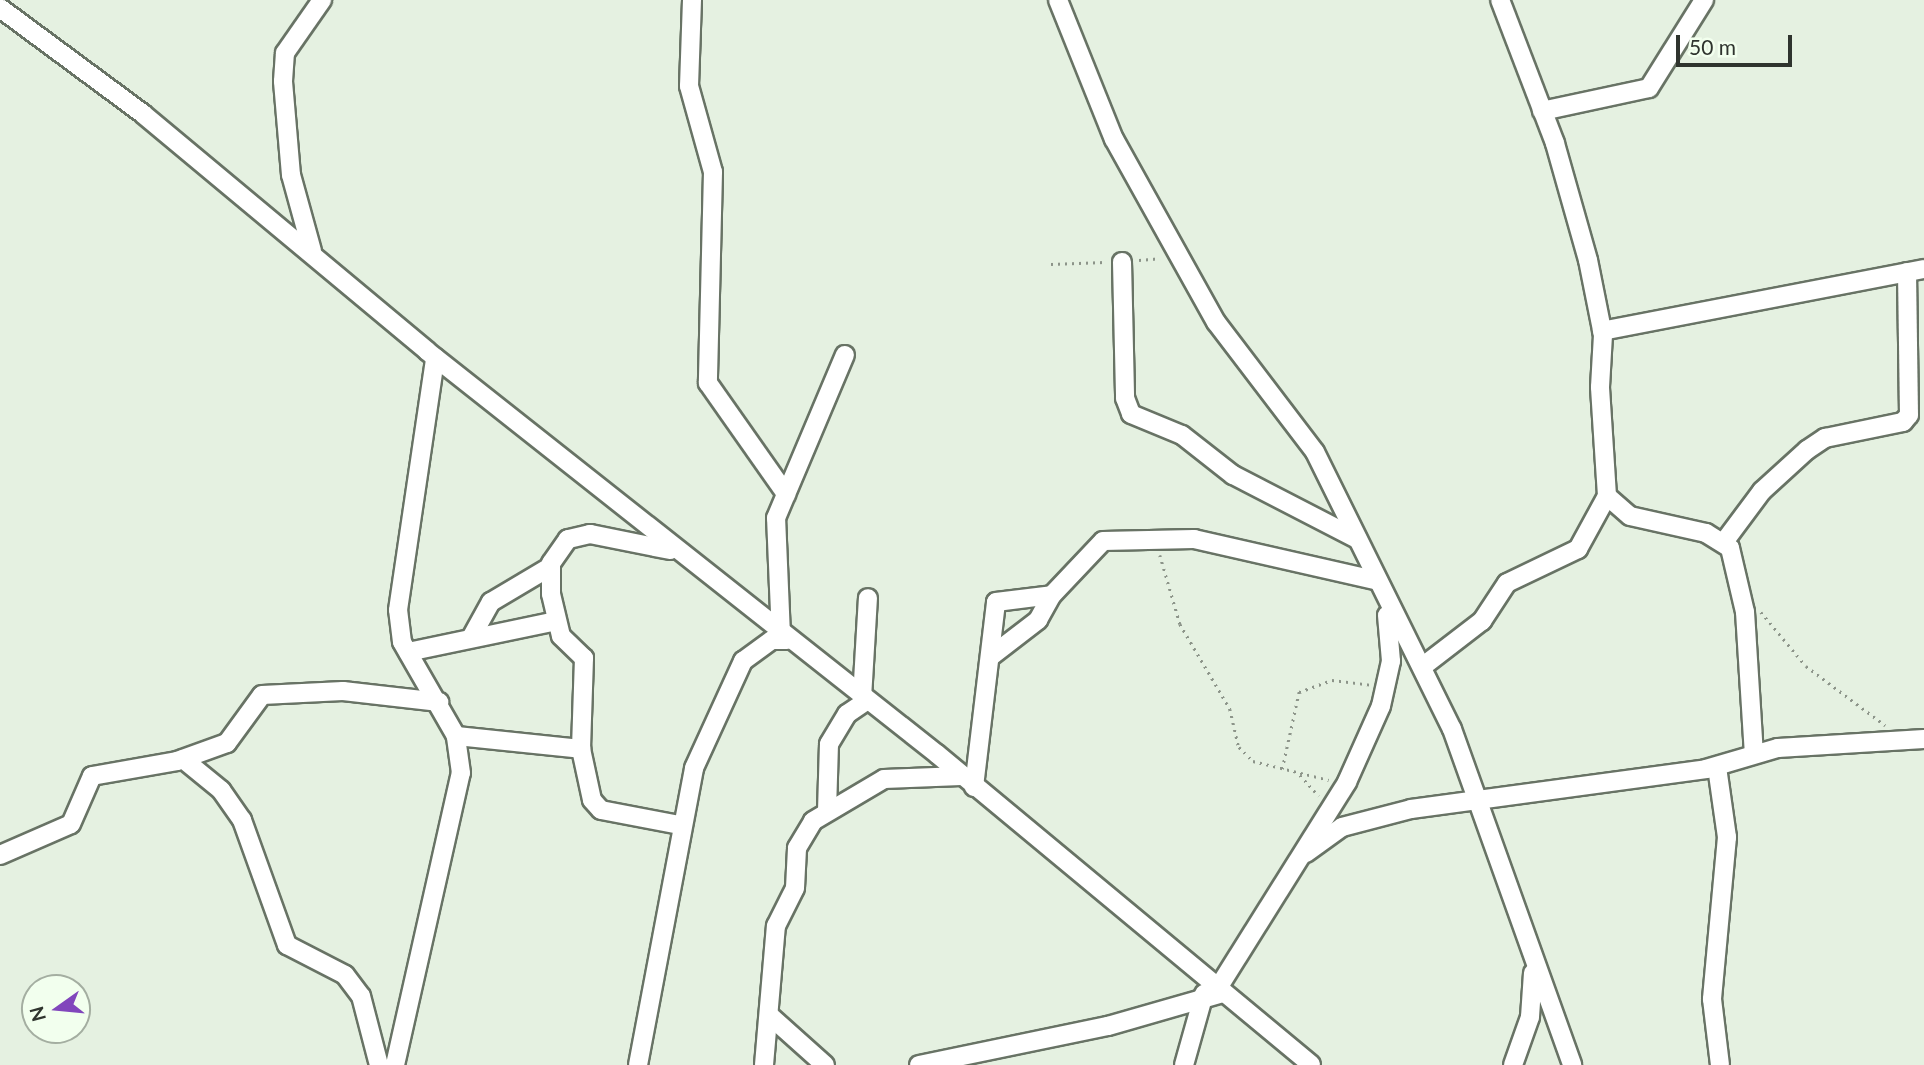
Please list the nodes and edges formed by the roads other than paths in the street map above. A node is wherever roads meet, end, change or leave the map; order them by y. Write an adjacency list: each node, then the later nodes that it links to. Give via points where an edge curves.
1 (321, 0): 8 (street, via 285,53 283,81 291,175)
2 (692, 0): 14 (street, via 689,86 713,172 708,383)
3 (1058, 0): 16 (street, via 1114,139 1199,293 1302,430)
4 (1500, 0): 7 (street)
5 (1704, 0): 7 (street, via 1649,88)
6 (0, 8): 8 (street)
7 (1542, 111): 11 (street, via 1572,195)
8 (312, 251): 13 (street)
9 (1122, 262): 16 (street, via 1125,398 1131,414 1182,435 1233,475)
10 (1915, 271): 11 (street); 17 (street, via 1909,415 1903,422 1825,438 1807,450 1762,491)
11 (1602, 331): 15 (street)
12 (845, 355): 14 (street)
13 (435, 358): 18 (street); 27 (street, via 398,610)
14 (786, 494): 26 (street, via 774,530)
15 (1608, 496): 17 (street, via 1630,516); 29 (street, via 1578,549 1507,583 1482,621)
16 (1357, 538): 20 (street)
17 (1724, 542): 35 (street, via 1740,589)
18 (681, 554): 19 (street, via 590,534 555,549); 26 (street)
19 (550, 567): 24 (street); 25 (street, via 491,602)
20 (1374, 580): 21 (street, via 1194,539 1103,541); 23 (street)
21 (1052, 595): 28 (street, via 1038,620); 28 (street, via 996,602)
22 (868, 597): 30 (street)
23 (1384, 601): 29 (street); 42 (street, via 1391,661 1385,689 1346,785)
24 (556, 621): 25 (street); 34 (street, via 561,636 584,658)
25 (472, 636): 27 (street)
26 (784, 638): 30 (street); 41 (street, via 772,640 743,661 694,768)
27 (408, 652): 31 (street)
28 (990, 657): 38 (street)
29 (1422, 667): 39 (street)
30 (864, 700): 38 (street); 40 (street, via 847,714 829,744)
31 (439, 702): 32 (street); 36 (street, via 343,691 261,695 239,733)
32 (456, 736): 34 (street); 48 (street, via 461,773)
33 (1924, 738): 35 (street)
34 (581, 749): 41 (street, via 592,800 601,810)
35 (1754, 754): 37 (street)
36 (183, 759): 43 (street, via 92,776 71,824); 47 (street, via 221,790 242,820 287,945 345,975 361,996)
37 (1717, 766): 39 (street); 57 (street, via 1727,837 1712,999)
38 (968, 782): 40 (street, via 884,779); 45 (street)
39 (1477, 799): 42 (street, via 1342,827); 44 (street)
40 (827, 811): 46 (street, via 813,821 797,848 795,888 773,939)
41 (680, 825): 49 (street)
42 (1306, 852): 45 (street, via 1262,909)
43 (0, 855)
44 (1533, 956): 55 (street, via 1530,1017); 56 (street)
45 (1215, 992): 52 (street, via 1108,1026); 53 (street); 54 (street)
46 (769, 1015): 50 (street); 51 (street, via 797,1034)
47 (379, 1065)
48 (396, 1065)
49 (638, 1065)
50 (764, 1065)
51 (825, 1065)
52 (919, 1065)
53 (1184, 1065)
54 (1311, 1065)
55 (1513, 1065)
56 (1572, 1065)
57 (1720, 1065)

